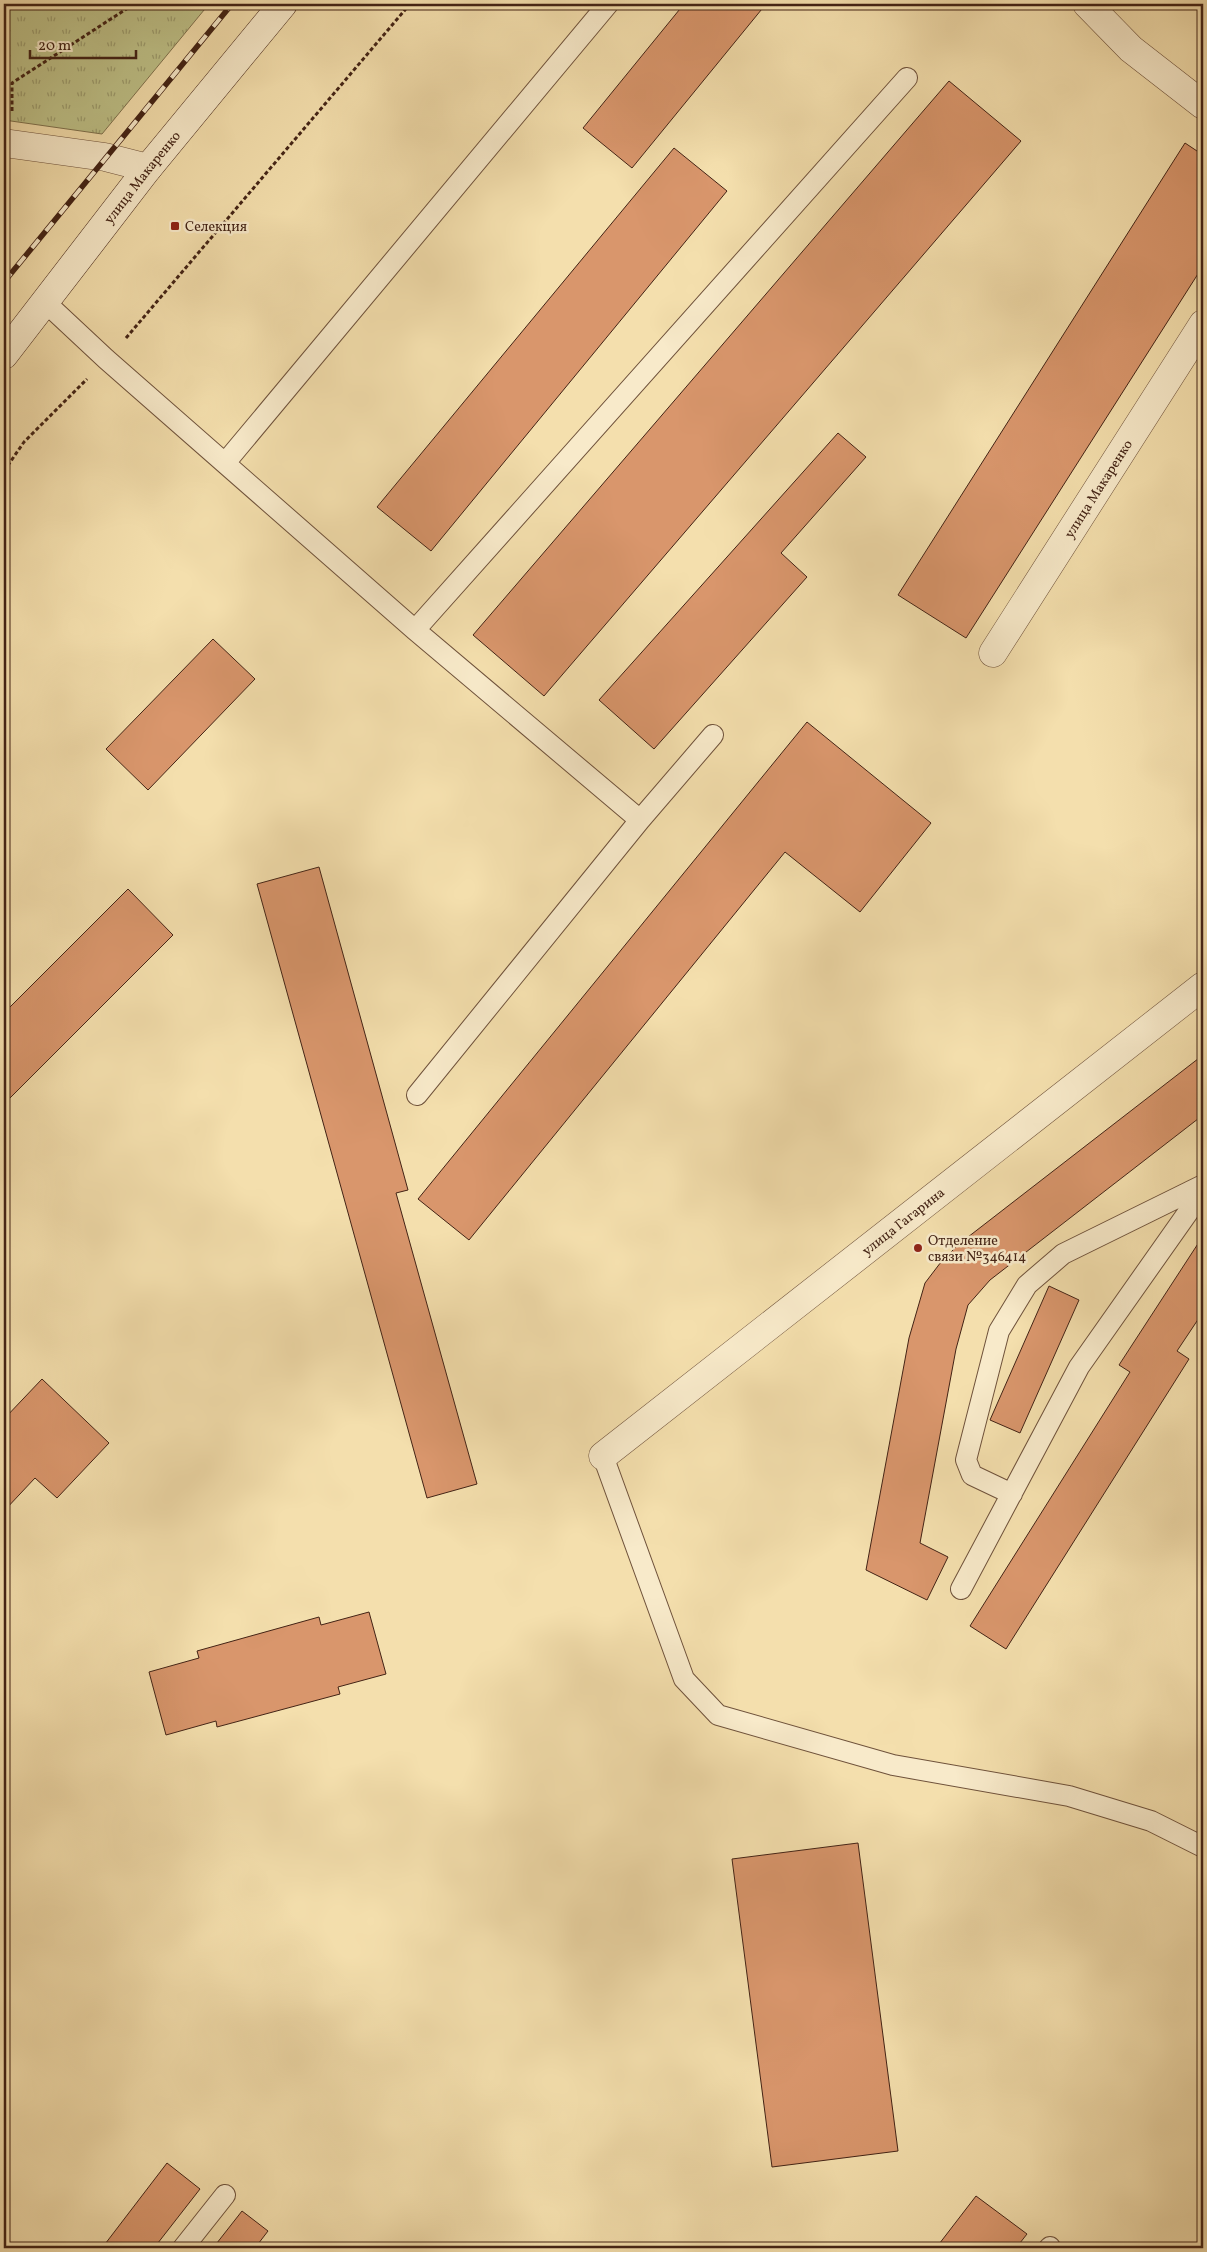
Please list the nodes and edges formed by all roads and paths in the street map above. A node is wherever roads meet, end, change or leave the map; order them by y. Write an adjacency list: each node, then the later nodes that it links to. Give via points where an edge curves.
1 (134, 4): 8 (path, via 12,83)
2 (283, 4): 9 (street, улица Макаренко)
3 (410, 4): 13 (path)
4 (608, 4): 14 (lane)
5 (1087, 4): 7 (street, via 1131,49)
6 (907, 78): 16 (lane)
7 (1203, 105)
8 (8, 144): 9 (street, via 105,157)
9 (148, 168): 10 (street, улица Макаренко)
10 (45, 302): 12 (street, улица Макаренко); 13 (lane)
11 (1203, 324): 17 (street, улица Макаренко)
12 (4, 355)
13 (106, 359): 14 (lane); 15 (path, via 24,442)
14 (225, 463): 16 (lane)
15 (4, 471)
16 (415, 630): 19 (lane)
17 (993, 653)
18 (713, 735): 19 (lane)
19 (640, 820): 21 (lane)
20 (1203, 986): 24 (street, улица Гагарина)
21 (417, 1095)
22 (1203, 1185): 25 (lane, via 1064,1254 1027,1285 1000,1331 966,1460 972,1475)
23 (1203, 1191): 25 (lane, via 1079,1366)
24 (603, 1456): 27 (lane, via 684,1679 718,1714 893,1765 1069,1796 1151,1821)
25 (1012, 1494): 26 (lane)
26 (961, 1589)
27 (1203, 1847)
28 (225, 2195): 29 (lane)
29 (184, 2248)

